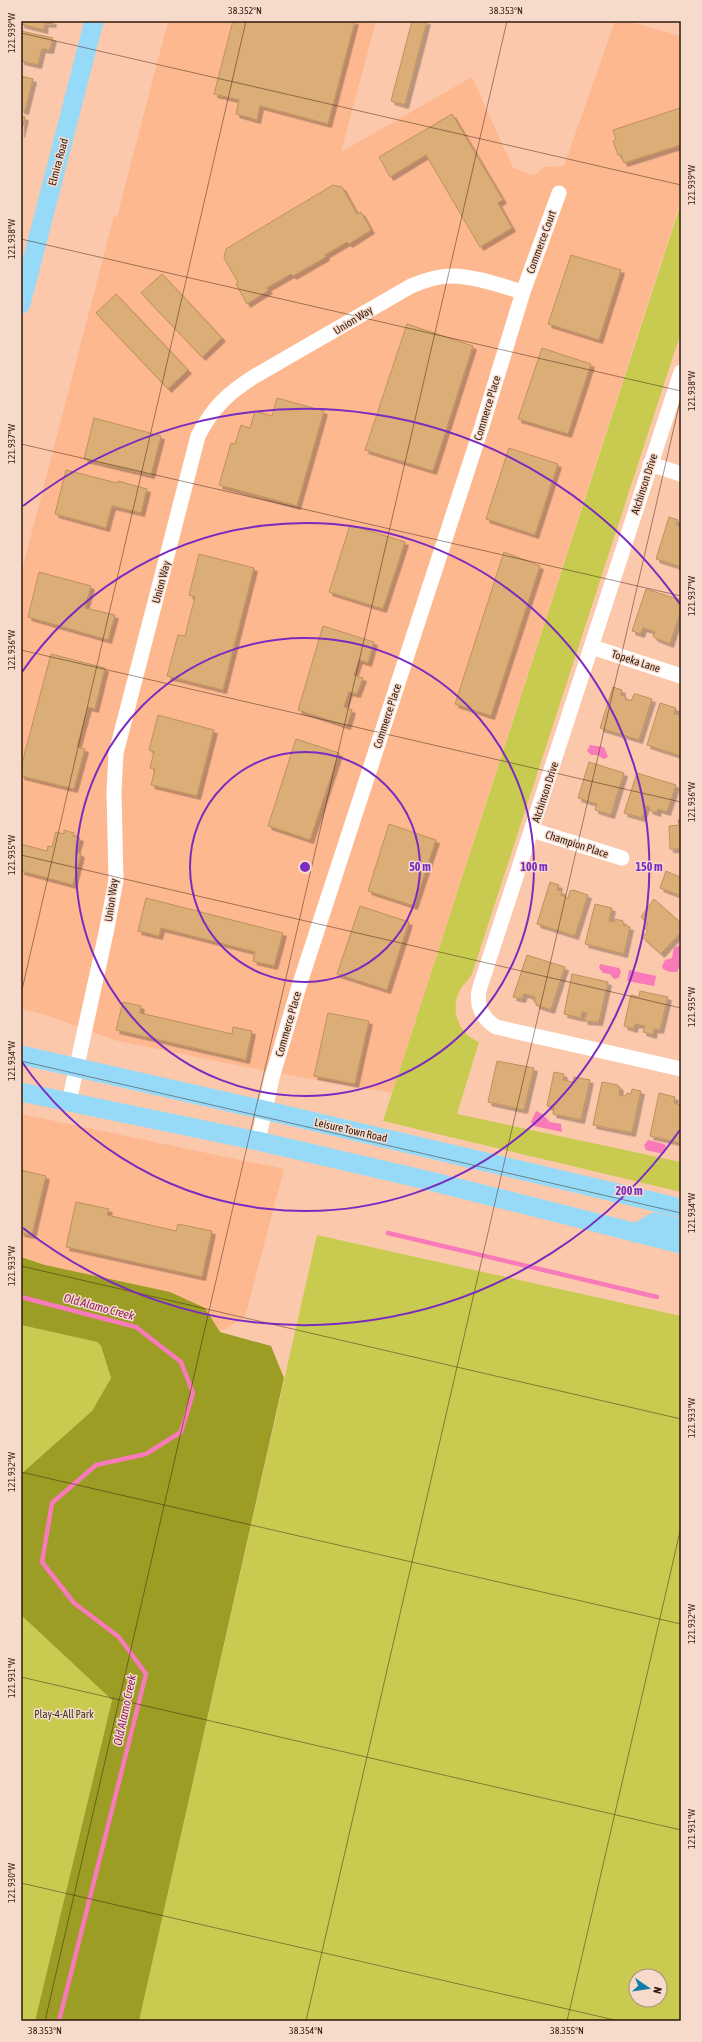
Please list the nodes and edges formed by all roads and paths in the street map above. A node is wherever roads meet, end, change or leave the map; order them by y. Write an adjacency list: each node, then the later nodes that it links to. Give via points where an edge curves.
1 (94, 21): 4 (main road, Elmira Road)
2 (559, 193): 3 (street, Commerce Court)
3 (523, 292): 13 (street, Union Way, via 451,276 410,286 236,388 208,417 198,436 116,753 116,880); 17 (street, Commerce Place, via 482,426 297,991)
4 (21, 304)
5 (681, 372): 6 (street, Atchinson Drive)
6 (650, 464): 7 (street); 8 (street, Atchinson Drive)
7 (681, 474)
8 (592, 646): 9 (street, Topeka Lane); 10 (street, Atchinson Drive)
9 (681, 676)
10 (532, 830): 11 (street, Champion Place); 14 (street, Atchinson Drive, via 478,993 479,1008 483,1016 491,1024 504,1029)
11 (622, 858)
12 (21, 1055): 13 (main road, Leisure Town Road)
13 (76, 1068): 16 (street, Union Way); 17 (main road, Leisure Town Road)
14 (681, 1069)
15 (21, 1092): 16 (main road)
16 (69, 1102): 18 (main road)
17 (264, 1110): 18 (street, Commerce Place); 19 (main road, Leisure Town Road)
18 (258, 1141): 21 (main road)
19 (681, 1208)
20 (681, 1228): 21 (main road, via 655,1222)
21 (636, 1233): 22 (main road)
22 (681, 1244)

